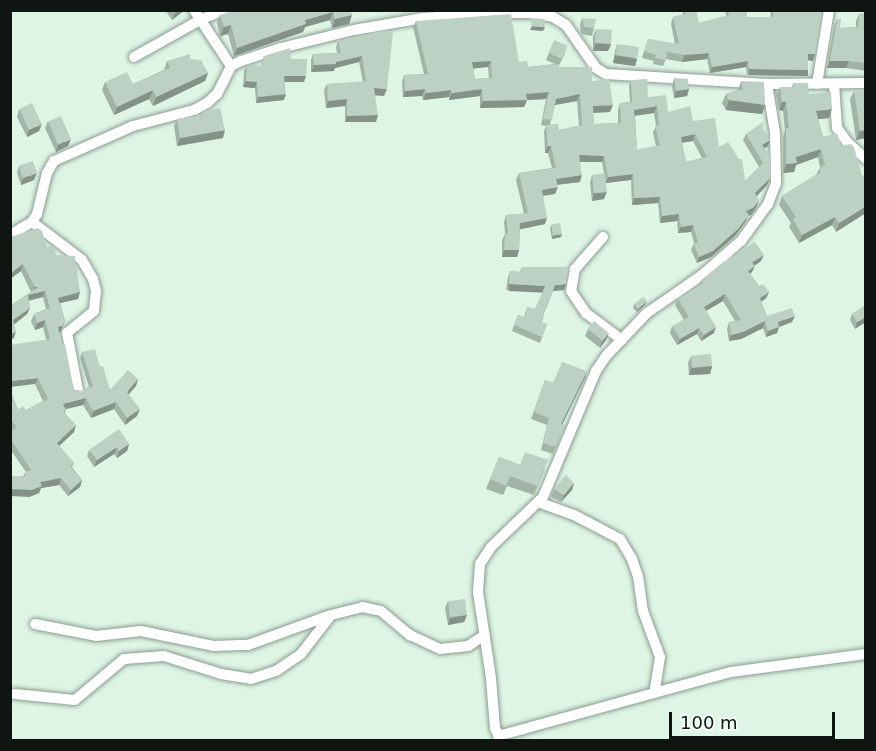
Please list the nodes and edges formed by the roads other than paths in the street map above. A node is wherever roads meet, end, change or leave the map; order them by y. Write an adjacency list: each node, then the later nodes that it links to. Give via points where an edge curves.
1 (224, 10): 3 (street)
2 (829, 10): 8 (street)
3 (197, 15): 4 (street); 5 (street)
4 (134, 57)
5 (231, 66): 7 (street, via 281,48 365,28 423,18 529,14 554,17 566,26 596,68 606,74); 11 (street, via 217,94 194,110 133,126 54,161)
6 (866, 83): 9 (street)
7 (767, 84): 8 (street); 14 (street, via 775,132 776,183 768,204 741,241 702,275 647,313)
8 (817, 84): 9 (street)
9 (834, 84): 10 (street, via 837,128)
10 (866, 159)
11 (32, 222): 12 (street); 15 (street, via 82,260 93,279 94,311 67,333)
12 (10, 235)
13 (603, 237): 14 (street, via 576,269 571,291 586,313)
14 (622, 340): 16 (street, via 596,371 570,438)
15 (78, 390)
16 (538, 502): 19 (street, via 491,547 480,564 478,592); 21 (street, via 620,539 638,576 643,611 660,657)
17 (331, 615): 18 (street, via 248,645 214,646 141,631 96,636); 19 (street, via 362,607 381,611 410,635 440,649 468,646); 22 (street, via 301,654 276,671 251,679 164,656 124,659 75,700)
18 (35, 624)
19 (485, 634): 23 (street)
20 (866, 654): 21 (street, via 731,672)
21 (654, 693): 23 (street)
22 (15, 694)
23 (499, 738)

